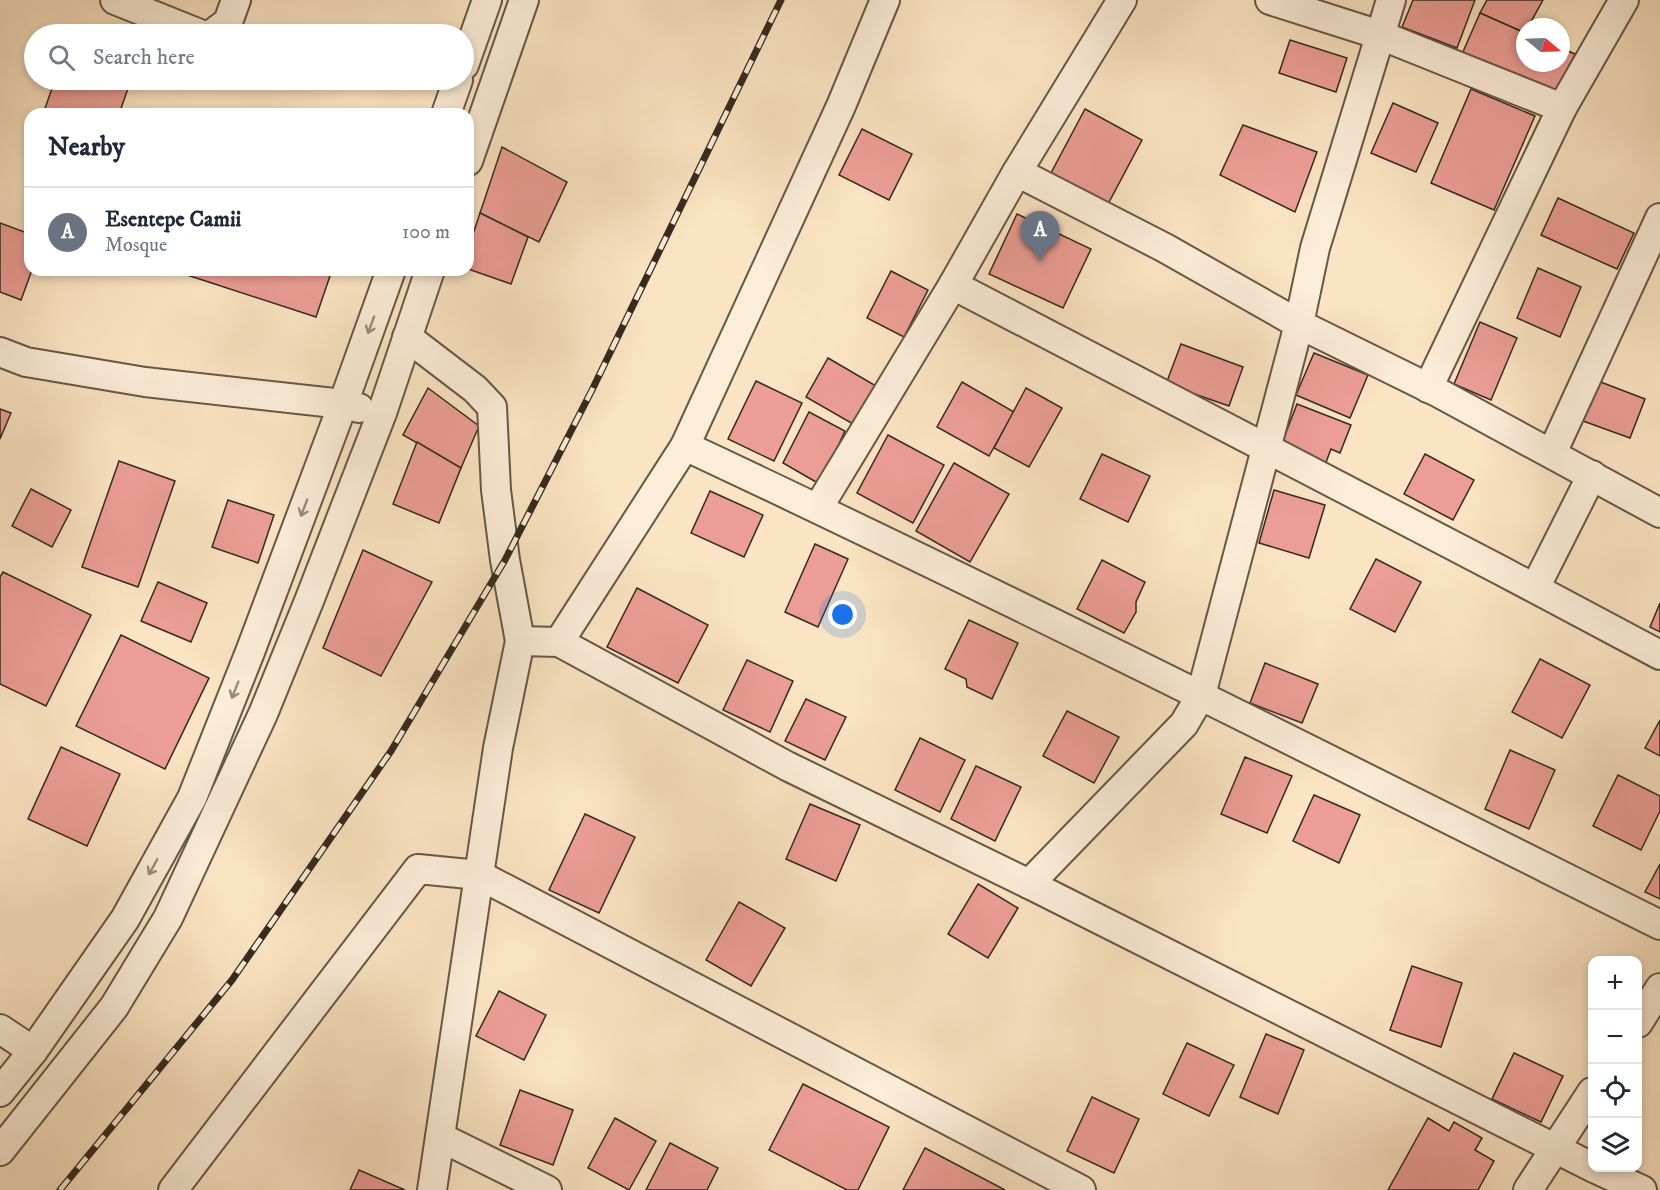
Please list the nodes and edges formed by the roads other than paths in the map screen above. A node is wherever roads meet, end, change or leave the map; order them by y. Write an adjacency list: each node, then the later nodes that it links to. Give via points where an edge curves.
1 (115, 0): 10 (street)
2 (236, 0): 11 (street)
3 (486, 0): 12 (street)
4 (524, 0): 17 (street)
5 (885, 0): 29 (street, via 841,106)
6 (1122, 0): 18 (street)
7 (1270, 0): 13 (street)
8 (1391, 0): 13 (street)
9 (1624, 0): 16 (street)
10 (175, 24)
11 (225, 24)
12 (474, 35)
13 (1380, 35): 16 (street); 23 (street, via 1316,248)
14 (454, 90): 15 (street)
15 (448, 108)
16 (1562, 108): 26 (street)
17 (474, 144)
18 (1017, 172): 22 (street); 23 (street, via 1165,248)
19 (1660, 218): 31 (street)
20 (389, 276): 27 (street, one-way to 27)
21 (428, 276): 24 (street)
22 (953, 285): 30 (street); 33 (street)
23 (1299, 324): 26 (street); 30 (street)
24 (407, 337): 28 (street); 36 (street, via 492,407 496,490)
25 (0, 352): 27 (street, via 26,362 145,382)
26 (1428, 388): 31 (street)
27 (343, 404): 28 (street); 46 (street, one-way to 46, via 192,798 125,919)
28 (382, 413): 51 (street, via 263,714 168,918 114,1007)
29 (685, 446): 33 (street); 37 (street)
30 (1265, 449): 35 (street); 39 (street)
31 (1552, 453): 32 (street)
32 (1592, 475): 34 (street); 35 (street)
33 (818, 508): 39 (street)
34 (1660, 513)
35 (1535, 588): 38 (street)
36 (520, 641): 37 (street); 40 (street, via 498,748)
37 (559, 642): 41 (street, via 787,766)
38 (1660, 655)
39 (1201, 695): 41 (street, via 1184,724); 42 (street)
40 (479, 875): 49 (street); 54 (street); 55 (street, via 418,869)
41 (1029, 884): 50 (street)
42 (1660, 925)
43 (1660, 988): 44 (street)
44 (1642, 1017)
45 (0, 1029): 46 (street)
46 (33, 1051): 47 (street)
47 (0, 1092)
48 (1588, 1100): 50 (street)
49 (440, 1137): 56 (street); 57 (street)
50 (1555, 1149): 52 (street); 59 (street)
51 (0, 1151)
52 (1588, 1165)
53 (1604, 1172): 60 (street)
54 (1041, 1181): 58 (street)
55 (173, 1190)
56 (432, 1190)
57 (547, 1190)
58 (1081, 1190)
59 (1528, 1190)
60 (1642, 1190)

